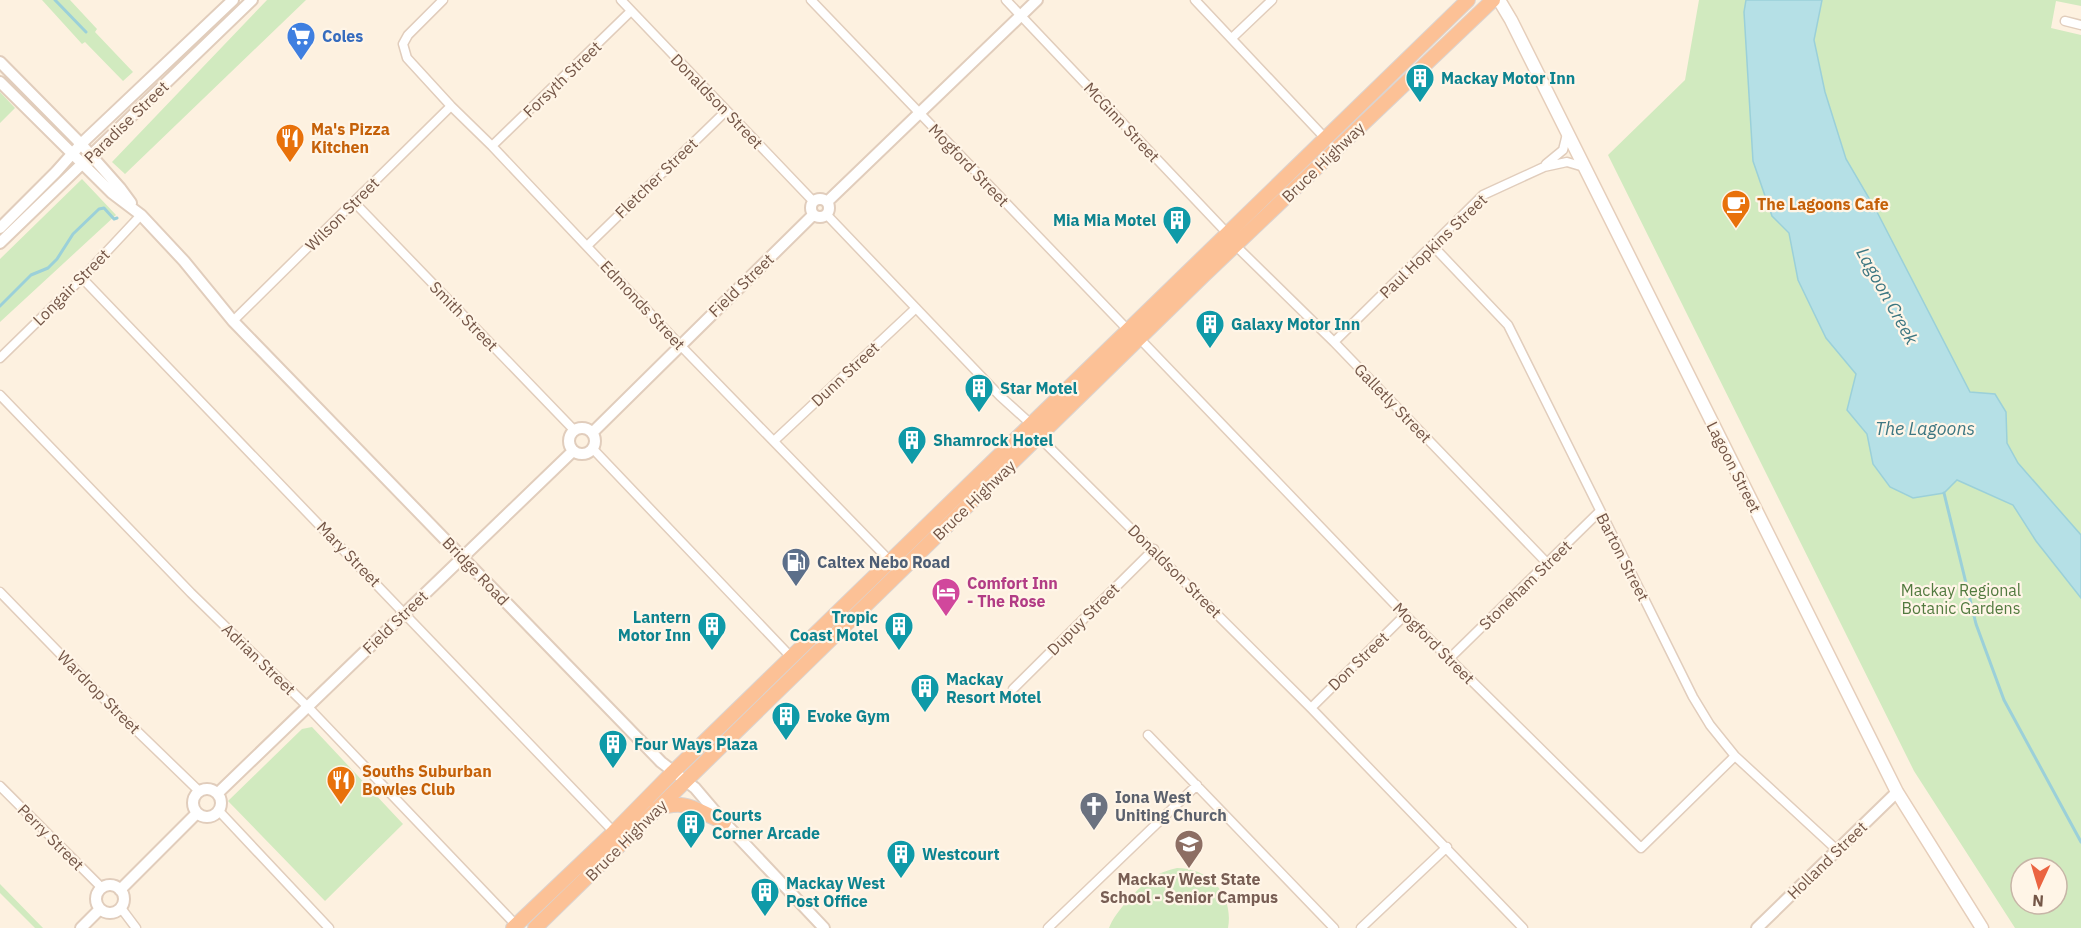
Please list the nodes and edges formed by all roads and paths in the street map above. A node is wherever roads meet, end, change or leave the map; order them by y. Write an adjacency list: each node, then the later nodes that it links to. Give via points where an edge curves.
1 (234, 0): 25 (street, Paradise Street)
2 (252, 0): 28 (street, Paradise Street)
3 (443, 0): 20 (street, Edmonds Street, via 403,44 407,58)
4 (621, 0): 13 (street, Donaldson Street)
5 (811, 0): 22 (street, Mogford Street)
6 (1006, 0): 14 (street, McGinn Street)
7 (1037, 0): 14 (street)
8 (1195, 0): 17 (street)
9 (1272, 0): 17 (street)
10 (1468, 0): 24 (highway, Bruce Highway)
11 (1492, 0): 41 (highway, Bruce Highway)
12 (1499, 0): 23 (main road, Lagoon Street)
13 (631, 11): 21 (street, Donaldson Street); 26 (street, Forsyth Street)
14 (1021, 16): 22 (street); 38 (street, McGinn Street)
15 (2065, 21): 16 (street)
16 (2081, 25)
17 (1232, 38): 24 (street)
18 (0, 62): 25 (street, Bridge Road)
19 (0, 82): 27 (street, Bridge Road)
20 (451, 106): 26 (street, Edmonds Street); 32 (street, Wilson Street)
21 (726, 111): 31 (street, Donaldson Street); 40 (street, Fletcher Street)
22 (919, 113): 33 (street); 46 (street, Mogford Street)
23 (1567, 134): 29 (street, Paul Hopkins Street, via 1560,153); 30 (main road, Lagoon Street)
24 (1325, 138): 38 (highway, Bruce Highway)
25 (81, 144): 27 (street, Paradise Street); 28 (street, Bridge Road)
26 (492, 146): 40 (street, Edmonds Street)
27 (73, 153): 28 (street, Bridge Road); 37 (street, Paradise Street)
28 (87, 159): 34 (street, Bridge Road, via 112,193); 39 (street, Paradise Street)
29 (1544, 167): 30 (street, Paul Hopkins Street, via 1567,162); 42 (street, Paul Hopkins Street, via 1484,195)
30 (1584, 167): 79 (main road, Lagoon Street)
31 (813, 201): 33 (street); 35 (street)
32 (354, 202): 45 (street, Wilson Street); 53 (street, Smith Street)
33 (828, 202): 36 (street)
34 (138, 212): 43 (street, Longair Street); 45 (street, Bridge Road)
35 (813, 215): 36 (street); 49 (street, Field Street)
36 (827, 215): 44 (street, Donaldson Street)
37 (0, 228)
38 (1227, 233): 41 (street, McGinn Street); 46 (highway, Bruce Highway)
39 (0, 243)
40 (587, 246): 49 (street, Edmonds Street)
41 (1236, 246): 47 (highway, Bruce Highway); 48 (street, Galletly Street)
42 (1433, 246): 48 (street, Paul Hopkins Street); 59 (street, Barton Street, via 1508,325)
43 (82, 278): 50 (street, Longair Street); 65 (street, Mary Street)
44 (916, 308): 52 (street, Donaldson Street); 56 (street, Dunn Street)
45 (233, 321): 61 (street, Bridge Road)
46 (1128, 330): 52 (highway, Bruce Highway)
47 (1140, 339): 55 (highway, Bruce Highway); 66 (street, Mogford Street)
48 (1334, 342): 63 (street, Galletly Street)
49 (680, 345): 54 (street, Field Street); 56 (street, Edmonds Street)
50 (0, 358)
51 (0, 395): 70 (street, Adrian Street, via 191,593)
52 (1030, 424): 55 (street, Donaldson Street); 62 (highway, Bruce Highway)
53 (574, 430): 54 (street, via 584,428); 58 (street, via 569,440)
54 (592, 432): 57 (street, via 596,441)
55 (1039, 437): 60 (street, Donaldson Street); 75 (highway, Bruce Highway)
56 (775, 440): 62 (street, Edmonds Street)
57 (593, 449): 58 (street, via 587,454); 67 (street)
58 (573, 451): 61 (street, Field Street)
59 (1600, 511): 63 (street, Stoneham Street); 73 (street, Barton Street, via 1693,697)
60 (1154, 549): 69 (street, Dupuy Street); 71 (street, Donaldson Street)
61 (463, 557): 65 (street, Field Street); 74 (street, Bridge Road)
62 (890, 561): 67 (highway, Bruce Highway)
63 (1547, 563): 68 (street, Stoneham Street)
64 (0, 592): 78 (street, Wardrop Street)
65 (405, 613): 70 (street, Field Street); 85 (street, Mary Street)
66 (1405, 615): 68 (street, Mogford Street); 71 (street, Don Street)
67 (791, 657): 74 (highway, Bruce Highway)
68 (1449, 659): 73 (street, Mogford Street, via 1641,848)
69 (1013, 690)
70 (307, 706): 80 (street, Field Street); 92 (street, Adrian Street)
71 (1311, 708): 86 (street, Donaldson Street)
72 (1148, 735): 76 (street)
73 (1735, 756): 87 (street, Barton Street)
74 (673, 772): 75 (street, Bridge Road); 85 (highway, Bruce Highway)
75 (686, 781): 81 (highway, Bruce Highway); 84 (street, Bridge Road)
76 (1197, 785): 98 (street); 99 (street)
77 (0, 786): 88 (street, Perry Street)
78 (199, 791): 80 (street, via 208,788); 83 (street, via 193,801)
79 (1897, 792): 87 (street, Holland Street); 103 (main road, Lagoon Street)
80 (218, 793): 82 (street, via 222,803)
81 (656, 809): 84 (highway, via 690,806); 96 (highway, Bruce Highway)
82 (219, 811): 83 (street, via 206,817); 95 (street)
83 (197, 813): 89 (street)
84 (724, 822): 97 (street, Bridge Road)
85 (615, 832): 92 (highway, Bruce Highway)
86 (1447, 847): 100 (street); 101 (street, Donaldson Street)
87 (1837, 850): 102 (street, Holland Street)
88 (102, 888): 89 (street); 91 (street, via 96,898)
89 (120, 890): 90 (street)
90 (121, 908): 91 (street, via 109,913); 94 (street)
91 (100, 909): 93 (street)
92 (515, 927)
93 (81, 928)
94 (136, 928)
95 (329, 928)
96 (535, 928)
97 (824, 928)
98 (1048, 928)
99 (1334, 928)
100 (1361, 928)
101 (1523, 928)
102 (1757, 928)
103 (1982, 928)

